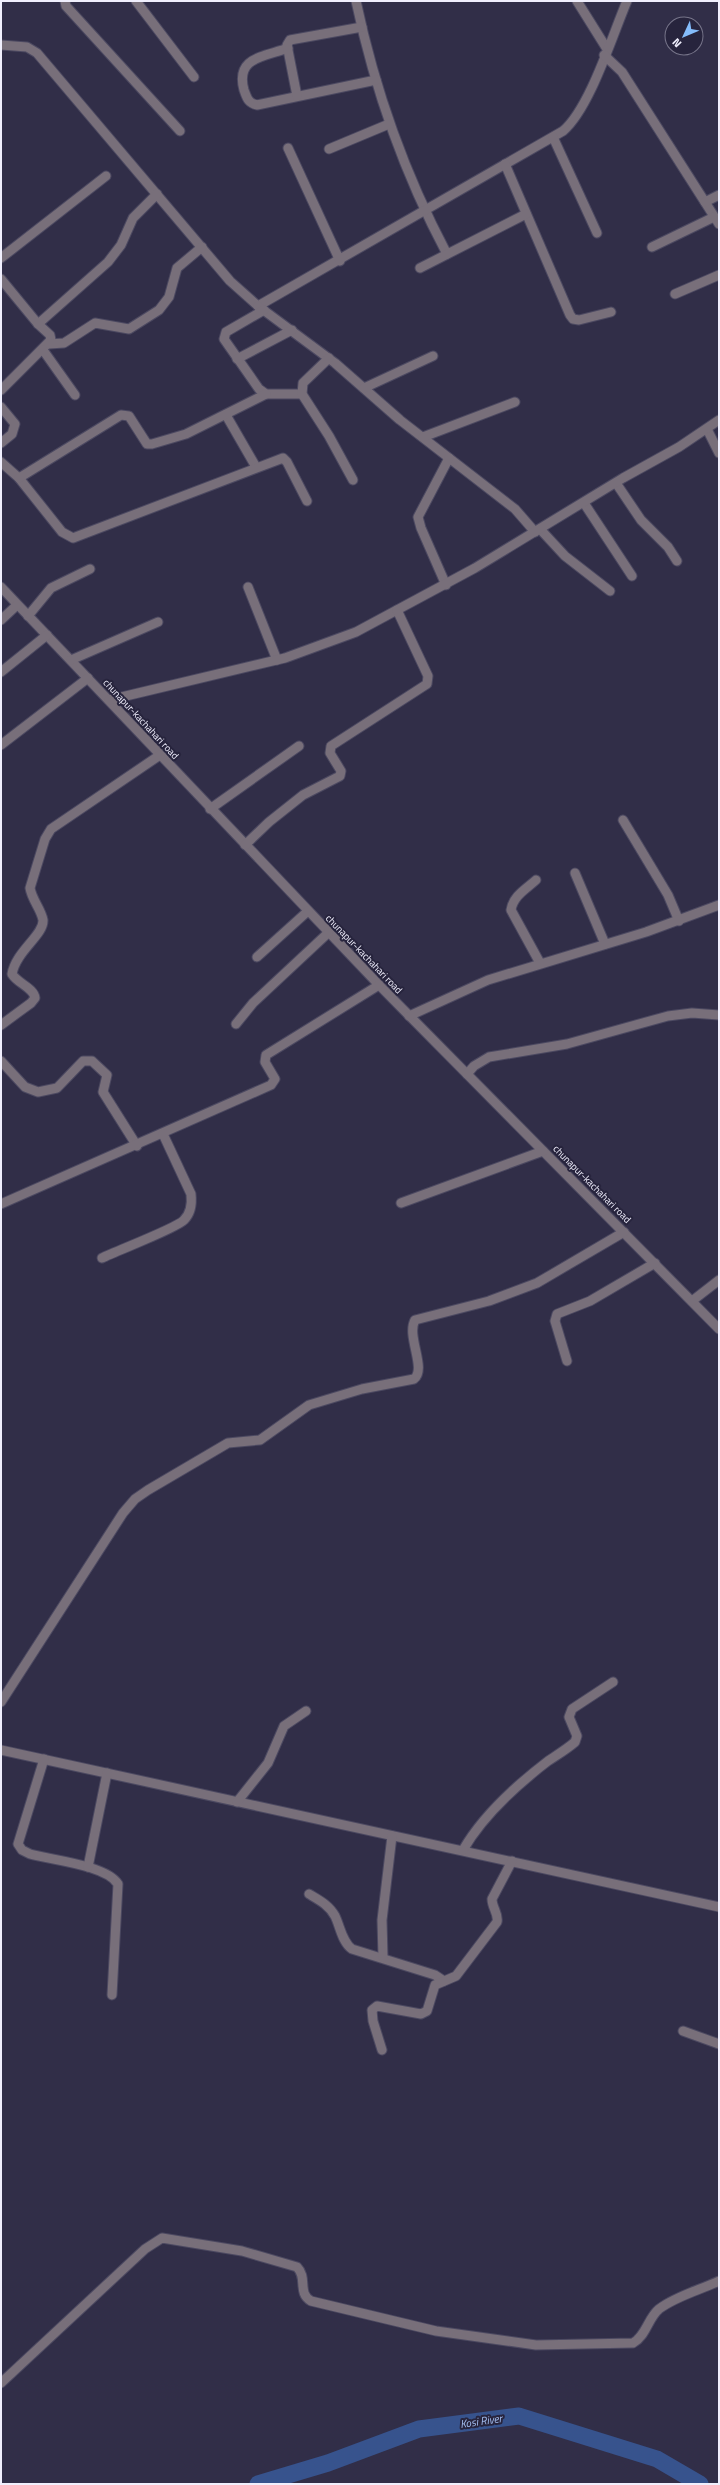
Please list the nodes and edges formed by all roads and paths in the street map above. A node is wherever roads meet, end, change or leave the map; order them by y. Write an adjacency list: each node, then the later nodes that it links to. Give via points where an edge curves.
1 (65, 1): 14 (street, via 66,6)
2 (136, 1): 10 (street)
3 (356, 1): 6 (street)
4 (577, 1): 9 (street)
5 (627, 1): 9 (street)
6 (362, 27): 8 (street, via 293,38 287,45); 11 (street)
7 (1, 45): 20 (street, via 27,47 37,53)
8 (288, 48): 12 (street); 12 (street, via 249,62 241,74 242,82 252,104)
9 (606, 52): 15 (street, via 594,83 576,116 571,124); 22 (street, via 622,72)
10 (194, 77)
11 (376, 80): 12 (street); 13 (street)
12 (297, 96)
13 (389, 124): 17 (street); 23 (street)
14 (180, 131)
15 (553, 137): 18 (street); 26 (street)
16 (288, 148): 31 (street)
17 (329, 149)
18 (505, 164): 23 (street); 24 (street)
19 (106, 176): 30 (street)
20 (157, 194): 27 (street); 38 (street, via 133,218 121,245 108,262)
21 (719, 196): 22 (street)
22 (705, 202): 25 (street)
23 (423, 209): 29 (street); 31 (street)
24 (526, 214): 29 (street); 37 (street, via 565,307 573,319)
25 (717, 221): 28 (street)
26 (597, 233)
27 (202, 247): 36 (street, via 230,281); 40 (street, via 177,268 165,305 136,326 121,329 96,323 64,343)
28 (652, 247)
29 (447, 254): 32 (street)
30 (1, 258)
31 (340, 260): 36 (street)
32 (420, 268)
33 (719, 275): 35 (street)
34 (1, 279): 38 (street)
35 (675, 294)
36 (261, 308): 39 (street); 43 (street, via 223,335)
37 (611, 312)
38 (38, 324): 40 (street, via 50,334 51,340)
39 (292, 330): 42 (street); 43 (street)
40 (46, 347): 45 (street); 46 (street)
41 (433, 356): 44 (street)
42 (329, 358): 44 (street); 48 (street, via 303,383)
43 (237, 359): 47 (street, via 255,386)
44 (364, 388): 54 (street)
45 (1, 390)
46 (75, 394)
47 (266, 394): 48 (street); 51 (street)
48 (302, 394): 61 (street)
49 (514, 402): 54 (street)
50 (1, 407): 55 (street, via 15,424 12,434)
51 (226, 415): 59 (street); 60 (street, via 186,434 147,444 129,416 121,415)
52 (719, 420): 53 (street)
53 (707, 429): 56 (street); 62 (street)
54 (422, 437): 57 (street)
55 (1, 443)
56 (719, 453)
57 (449, 458): 65 (street); 69 (street, via 418,517)
58 (1, 462): 60 (street)
59 (256, 467): 60 (street, via 73,538 68,537 56,526); 63 (street, via 277,459 285,459)
60 (19, 478)
61 (353, 480)
62 (616, 483): 64 (street); 66 (street, via 641,520)
63 (307, 501)
64 (584, 503): 65 (street); 68 (street)
65 (538, 530): 69 (street); 72 (street, via 565,556)
66 (678, 561)
67 (90, 570): 75 (street, via 51,588)
68 (632, 576)
69 (446, 585): 74 (street)
70 (1, 587): 73 (street, chunapur-kachahari road)
71 (248, 587): 80 (street)
72 (610, 591)
73 (17, 605): 75 (street, chunapur-kachahari road); 76 (street)
74 (397, 610): 80 (street, via 356,632); 89 (street, via 428,676 427,684 332,746 329,750 341,771 340,776 302,795)
75 (28, 616): 78 (street, chunapur-kachahari road)
76 (1, 620)
77 (158, 622): 79 (street)
78 (47, 635): 79 (street, chunapur-kachahari road); 81 (street)
79 (71, 660): 82 (street, chunapur-kachahari road)
80 (277, 660): 83 (street)
81 (1, 672)
82 (88, 678): 83 (street, chunapur-kachahari road); 84 (street)
83 (109, 700): 86 (street, chunapur-kachahari road)
84 (1, 745)
85 (300, 746): 87 (street)
86 (160, 755): 87 (street, chunapur-kachahari road); 103 (street, via 83,805 47,834 30,888 41,913 43,926 15,961 12,974 33,992 35,998)
87 (210, 810): 89 (street, chunapur-kachahari road)
88 (623, 820): 94 (street, via 668,895)
89 (245, 845): 93 (street, chunapur-kachahari road)
90 (574, 873): 96 (street)
91 (536, 880): 98 (street, via 516,897 511,910 512,916)
92 (719, 905): 94 (street)
93 (308, 911): 95 (street, chunapur-kachahari road); 97 (street)
94 (679, 921): 96 (street)
95 (328, 932): 99 (street, chunapur-kachahari road); 102 (street, via 253,1003)
96 (605, 944): 98 (street)
97 (257, 957)
98 (540, 963): 101 (street, via 475,984)
99 (379, 985): 101 (street, chunapur-kachahari road); 106 (street, via 266,1055 265,1062 274,1079 271,1085)
100 (719, 1015): 105 (street, via 692,1013 668,1016 567,1044 489,1058 474,1066)
101 (409, 1016): 105 (street, chunapur-kachahari road)
102 (236, 1024)
103 (1, 1025)
104 (1, 1061): 107 (street, via 25,1087 38,1092 57,1088 83,1061 92,1061 107,1075 103,1092)
105 (467, 1074): 108 (street, chunapur-kachahari road)
106 (163, 1134): 107 (street); 112 (street, via 191,1194 192,1203 188,1215 178,1225)
107 (137, 1146): 110 (street)
108 (543, 1151): 109 (street); 111 (street, chunapur-kachahari road)
109 (401, 1203)
110 (1, 1204)
111 (624, 1232): 113 (street, chunapur-kachahari road); 119 (street, via 537,1283 489,1301 416,1320 413,1330 418,1368 414,1379 318,1401 295,1413 262,1439 228,1442 139,1496 123,1513)
112 (102, 1258)
113 (655, 1263): 115 (street, chunapur-kachahari road); 117 (street, via 590,1301 557,1314 555,1321)
114 (719, 1280): 115 (street)
115 (692, 1302): 116 (street, chunapur-kachahari road)
116 (719, 1329)
117 (567, 1362)
118 (613, 1682): 126 (street, via 572,1709 569,1717 577,1736 575,1742 538,1769 496,1808 476,1830)
119 (1, 1702)
120 (306, 1711): 124 (street, via 284,1726 268,1763)
121 (1, 1750): 122 (street)
122 (44, 1759): 123 (street); 128 (street, via 19,1841 20,1848 46,1858)
123 (107, 1773): 124 (street); 128 (street)
124 (237, 1802): 125 (street)
125 (392, 1836): 126 (street); 131 (street, via 382,1920)
126 (463, 1850): 127 (street)
127 (512, 1861): 130 (street); 132 (street, via 492,1899 497,1922 456,1976)
128 (88, 1867): 133 (street, via 118,1884)
129 (308, 1894): 131 (street, via 333,1912 349,1947)
130 (719, 1907)
131 (383, 1957): 132 (street, via 435,1975)
132 (444, 1981): 136 (street, via 435,1985 428,2008 421,2014 374,2007 371,2013)
133 (112, 1995)
134 (683, 2032): 135 (street)
135 (719, 2044)
136 (382, 2050)
137 (719, 2281): 138 (street, via 660,2308 640,2338 633,2343 536,2345 436,2331 311,2301 305,2298 303,2277 297,2267 242,2251 162,2238 145,2249)
138 (1, 2383)

